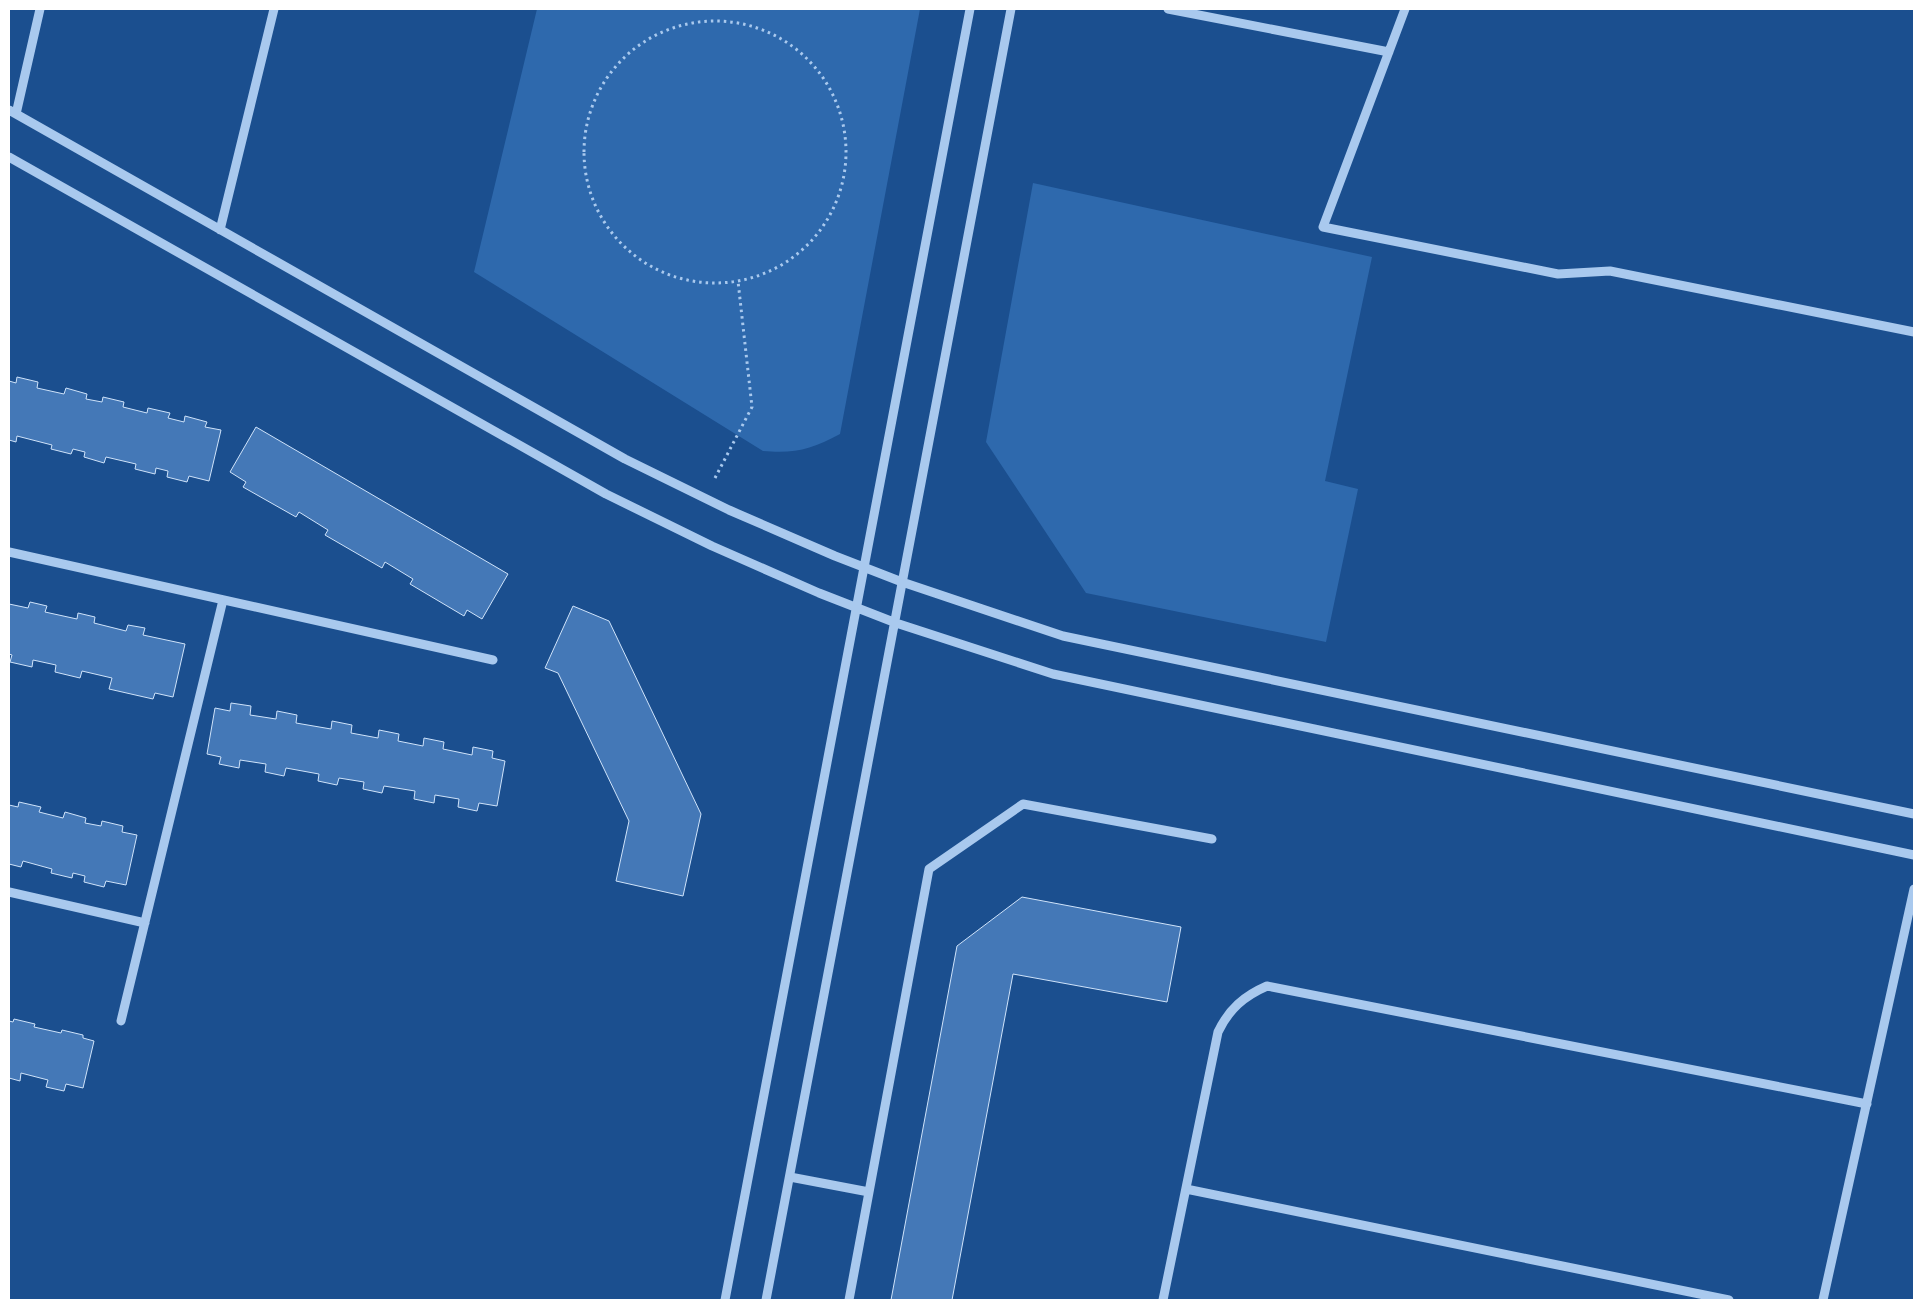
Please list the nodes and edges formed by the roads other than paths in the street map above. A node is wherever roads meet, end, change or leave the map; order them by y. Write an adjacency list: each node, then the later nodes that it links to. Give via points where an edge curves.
1 (40, 9): 8 (street)
2 (274, 9): 10 (street)
3 (970, 9): 13 (street)
4 (1010, 9): 14 (street)
5 (1168, 9): 7 (street)
6 (1405, 9): 7 (street)
7 (1389, 52): 11 (street, via 1323,227 1558,274 1610,271)
8 (12, 112): 10 (street)
9 (9, 157): 16 (street, via 606,494 712,546)
10 (220, 230): 13 (street, via 625,459 704,498)
11 (1914, 332)
12 (9, 552): 15 (street)
13 (864, 567): 14 (street); 16 (street)
14 (902, 582): 17 (street); 19 (street, via 1063,636)
15 (223, 600): 18 (street); 24 (street)
16 (856, 607): 17 (street); 30 (street)
17 (895, 622): 21 (street, via 1052,674); 27 (street)
18 (493, 660)
19 (1914, 814)
20 (1212, 839): 29 (street, via 1023,804 929,869)
21 (1914, 854)
22 (1914, 889): 26 (street)
23 (9, 892): 24 (street)
24 (145, 923): 25 (street)
25 (121, 1021)
26 (1866, 1104): 28 (street, via 1267,986 1241,1000 1218,1032); 35 (street)
27 (790, 1177): 29 (street); 31 (street)
28 (1186, 1189): 33 (street); 34 (street)
29 (869, 1192): 32 (street)
30 (725, 1300)
31 (766, 1300)
32 (849, 1300)
33 (1163, 1300)
34 (1729, 1300)
35 (1823, 1300)

